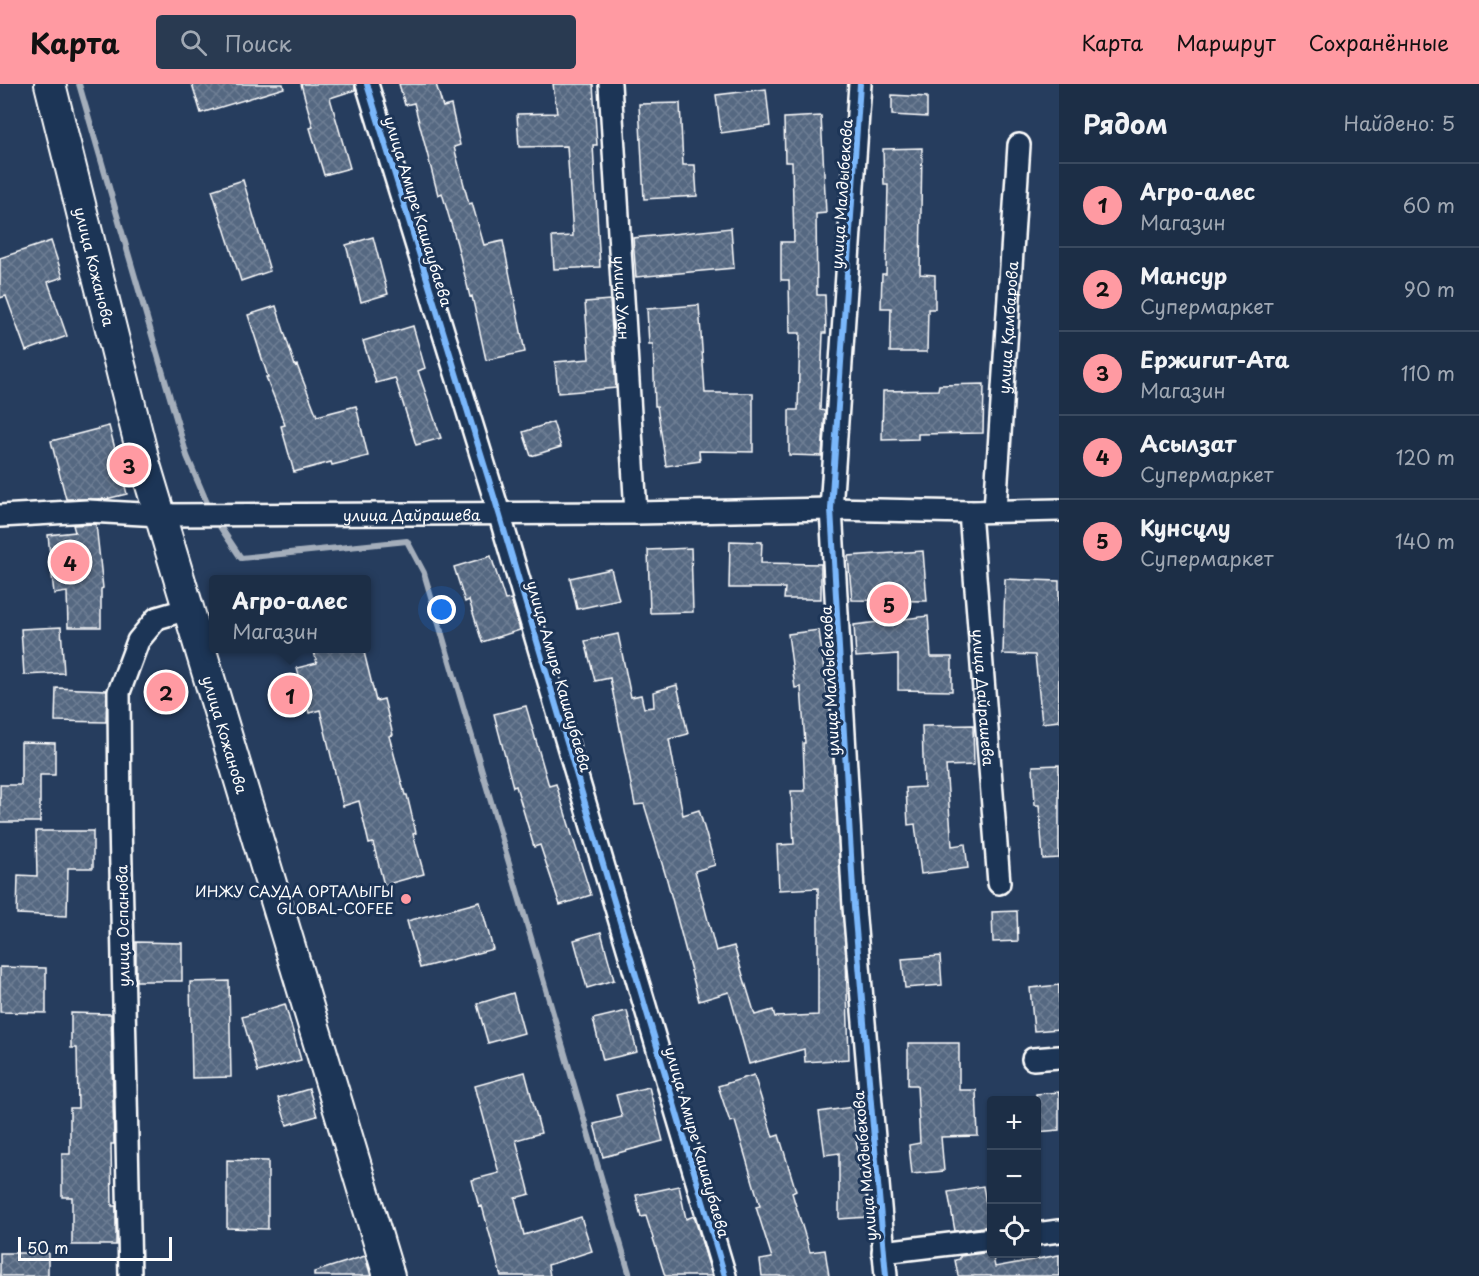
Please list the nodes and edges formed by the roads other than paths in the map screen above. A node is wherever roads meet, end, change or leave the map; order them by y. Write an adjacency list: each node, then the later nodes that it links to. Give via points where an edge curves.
1 (50, 84): 12 (main road, улица Кожанова)
2 (367, 84): 10 (street, улица Амире Кашаубаева)
3 (610, 84): 11 (street, улица Улан)
4 (860, 84): 6 (street, улица Малдыбекова)
5 (1019, 145): 7 (street, улица Қамбарова)
6 (831, 509): 9 (street, улица Дайрашева); 11 (street, улица Дайрашева); 21 (street, улица Малдыбекова, via 854,907)
7 (995, 510): 8 (street, улица Дайрашева); 9 (street, улица Дайрашева)
8 (1059, 510)
9 (970, 512): 15 (street, улица Дайрашева)
10 (499, 513): 11 (street, улица Дайрашева); 12 (street, улица Дайрашева); 24 (street, улица Амире Кашаубаева)
11 (636, 513)
12 (160, 515): 13 (street, улица Дайрашева, via 88,511); 14 (main road, улица Кожанова)
13 (0, 516)
14 (188, 609): 22 (street, улица Оспанова, via 157,618 138,641 119,692); 23 (main road, улица Кожанова)
15 (999, 883)
16 (1059, 1057): 17 (street)
17 (1034, 1059)
18 (1059, 1232): 19 (street)
19 (1041, 1234)
20 (987, 1240): 21 (street)
21 (883, 1252): 25 (street, улица Малдыбекова)
22 (130, 1276)
23 (389, 1276)
24 (725, 1276)
25 (886, 1276)

